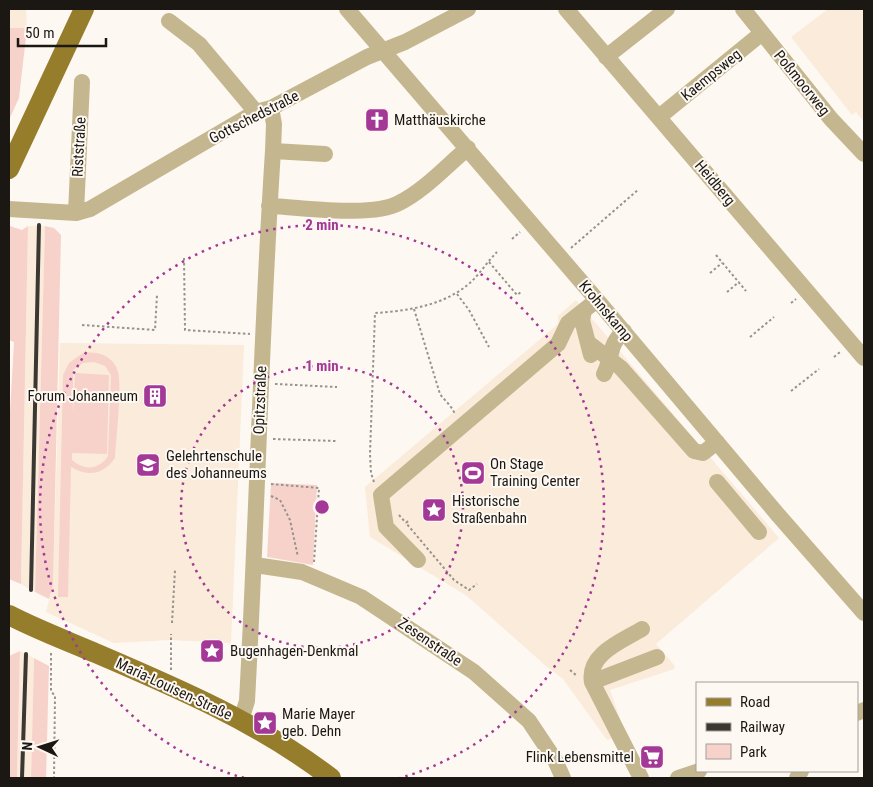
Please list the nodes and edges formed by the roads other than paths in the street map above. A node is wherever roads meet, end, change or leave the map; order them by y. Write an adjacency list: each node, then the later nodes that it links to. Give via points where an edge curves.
1 (84, 9): 18 (main road)
2 (347, 9): 9 (street, Krohnskamp)
3 (468, 9): 9 (street, Gottschedstraße)
4 (566, 9): 10 (street, Heidberg)
5 (667, 9): 10 (street)
6 (743, 9): 8 (street, Poßmoorweg)
7 (169, 21): 12 (street, via 199,44)
8 (762, 33): 13 (street, Kaempsweg); 17 (street, Poßmoorweg, via 831,119)
9 (383, 51): 12 (street, Gottschedstraße); 14 (street, Krohnskamp)
10 (606, 56): 13 (street, Heidberg)
11 (82, 82): 21 (street, Riststraße)
12 (263, 110): 15 (street, Opitzstraße, via 274,124); 21 (street, Gottschedstraße, via 90,209)
13 (659, 117): 26 (street, Heidberg)
14 (468, 148): 19 (street, via 414,194 386,208); 22 (street, Krohnskamp)
15 (273, 151): 16 (street); 19 (street, Opitzstraße)
16 (325, 154)
17 (864, 154)
18 (9, 169)
19 (269, 206): 32 (street, Opitzstraße)
20 (9, 209): 21 (street, Gottschedstraße)
21 (76, 212)
22 (597, 300): 23 (street); 24 (street, Krohnskamp)
23 (584, 311): 25 (street, via 582,320 590,351); 31 (street, via 568,323 558,344 381,495 386,527)
24 (624, 331): 25 (street, via 613,341); 28 (street, Krohnskamp)
25 (610, 358): 27 (street); 28 (street, via 694,451 704,453)
26 (864, 358)
27 (604, 374)
28 (717, 442): 33 (street, Krohnskamp)
29 (717, 482): 30 (street)
30 (759, 532)
31 (418, 560)
32 (255, 565): 38 (street, Opitzstraße, via 247,700); 41 (street, Zesenstraße, via 304,572 361,597 474,672 528,721 555,760)
33 (864, 613)
34 (9, 615): 38 (main road, Maria-Louisen-Straße, via 168,684)
35 (642, 629): 37 (street, via 599,656 590,673)
36 (657, 657): 37 (street)
37 (592, 682): 42 (street)
38 (241, 720): 40 (main road, Maria-Louisen-Straße)
39 (696, 772): 43 (street)
40 (331, 778)
41 (563, 778)
42 (642, 778)
43 (678, 778)

